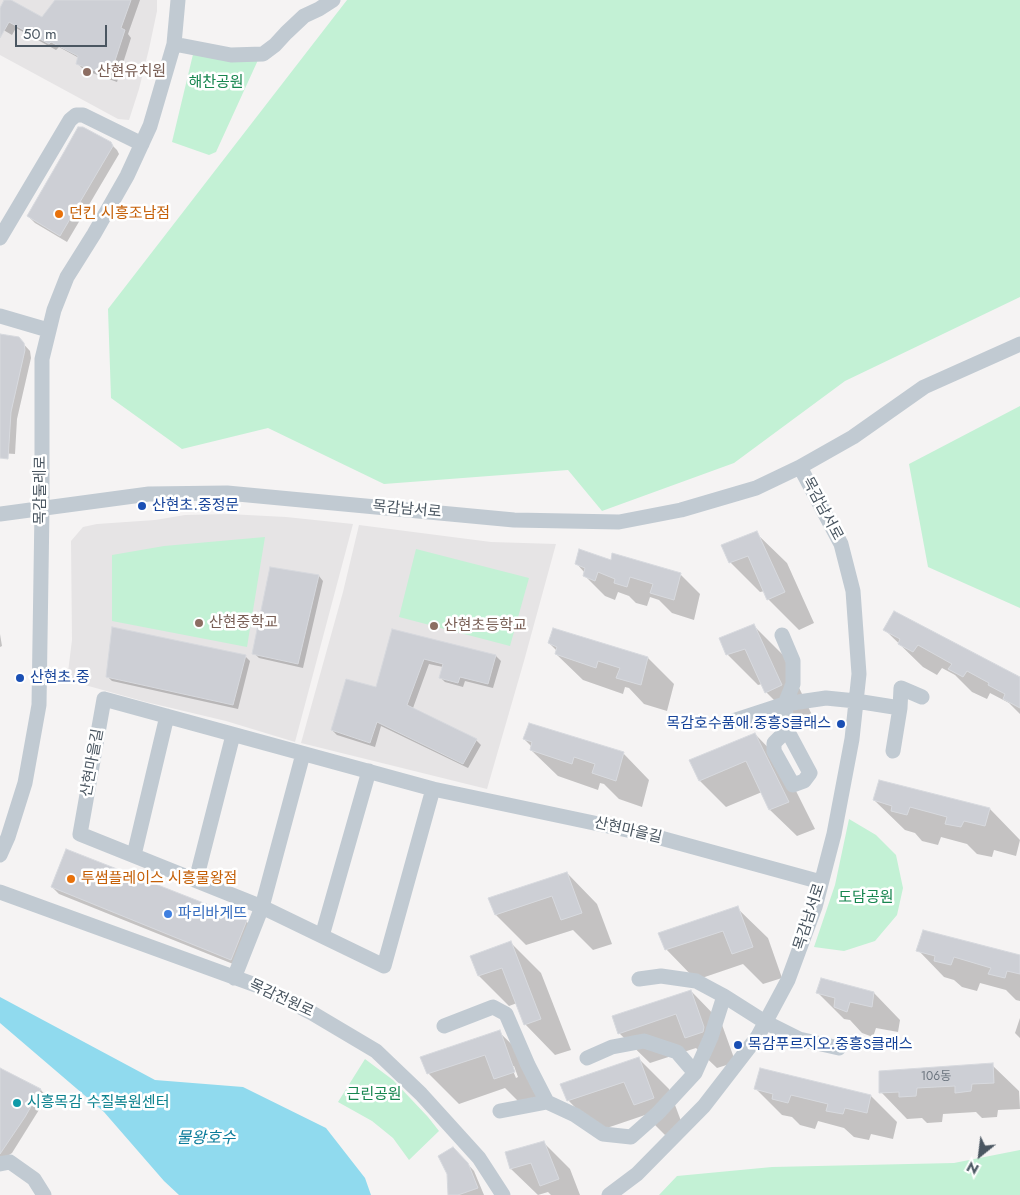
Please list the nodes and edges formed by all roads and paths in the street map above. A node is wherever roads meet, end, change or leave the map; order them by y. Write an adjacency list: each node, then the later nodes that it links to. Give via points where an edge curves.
1 (178, 0): 3 (street, 목감둘레로)
2 (333, 0): 3 (street, via 304,16 263,54 231,55)
3 (174, 44): 4 (street, 목감둘레로)
4 (142, 144): 5 (street, via 83,115 76,115); 7 (street, 목감둘레로, via 127,176 67,277)
5 (0, 238)
6 (0, 316): 7 (street)
7 (48, 330): 10 (street, 목감둘레로, via 42,359)
8 (1020, 344): 9 (street, via 924,387 853,437)
9 (800, 467): 10 (street, 목감남서로, via 756,488 681,510 619,522 514,520 227,493 149,494); 14 (street, 목감남서로, via 841,544 853,591 859,674)
10 (42, 509): 11 (street, 목감남서로); 25 (street, 목감둘레로, via 39,705 25,783)
11 (0, 514)
12 (782, 635): 15 (street, via 793,661 792,684)
13 (922, 697): 16 (street, via 901,688)
14 (856, 701): 15 (street, via 826,698); 16 (street); 28 (street, 목감남서로, via 836,824)
15 (785, 704): 18 (street); 19 (street)
16 (900, 708): 21 (street)
17 (167, 716): 20 (street, 산현마을길); 26 (street); 26 (street, 산현마을길, via 104,699 80,834)
18 (730, 722)
19 (788, 730)
20 (233, 734): 22 (street, 산현마을길); 27 (street)
21 (893, 751)
22 (304, 754): 23 (street, 산현마을길); 30 (street)
23 (369, 771): 24 (street, 산현마을길); 31 (street)
24 (433, 789): 28 (street, 산현마을길, via 646,834); 31 (street, 산현마을길, via 384,966)
25 (0, 855)
26 (134, 856): 27 (street, 산현마을길)
27 (196, 880): 30 (street, 산현마을길)
28 (821, 882): 35 (street, 목감남서로, via 788,980)
29 (0, 892): 32 (street, 목감전원로)
30 (262, 907): 31 (street, 산현마을길); 32 (street)
31 (322, 936)
32 (234, 978): 44 (street, 목감전원로, via 312,1013 376,1051 421,1094 479,1158)
33 (639, 979): 34 (street, via 661,976 696,980)
34 (724, 996): 35 (street); 39 (street, via 712,1037)
35 (765, 1022): 37 (street, via 799,1039); 45 (street, 목감남서로, via 758,1036 704,1106 637,1174)
36 (444, 1026): 40 (street, via 493,1007 506,1014)
37 (839, 1048)
38 (587, 1058): 39 (street, via 612,1047 644,1041 677,1052)
39 (695, 1073): 40 (street, via 631,1137 603,1134 575,1115)
40 (547, 1102): 41 (street)
41 (500, 1111)
42 (0, 1164): 43 (street, via 10,1162 34,1180)
43 (44, 1195)
44 (504, 1195)
45 (609, 1195)

